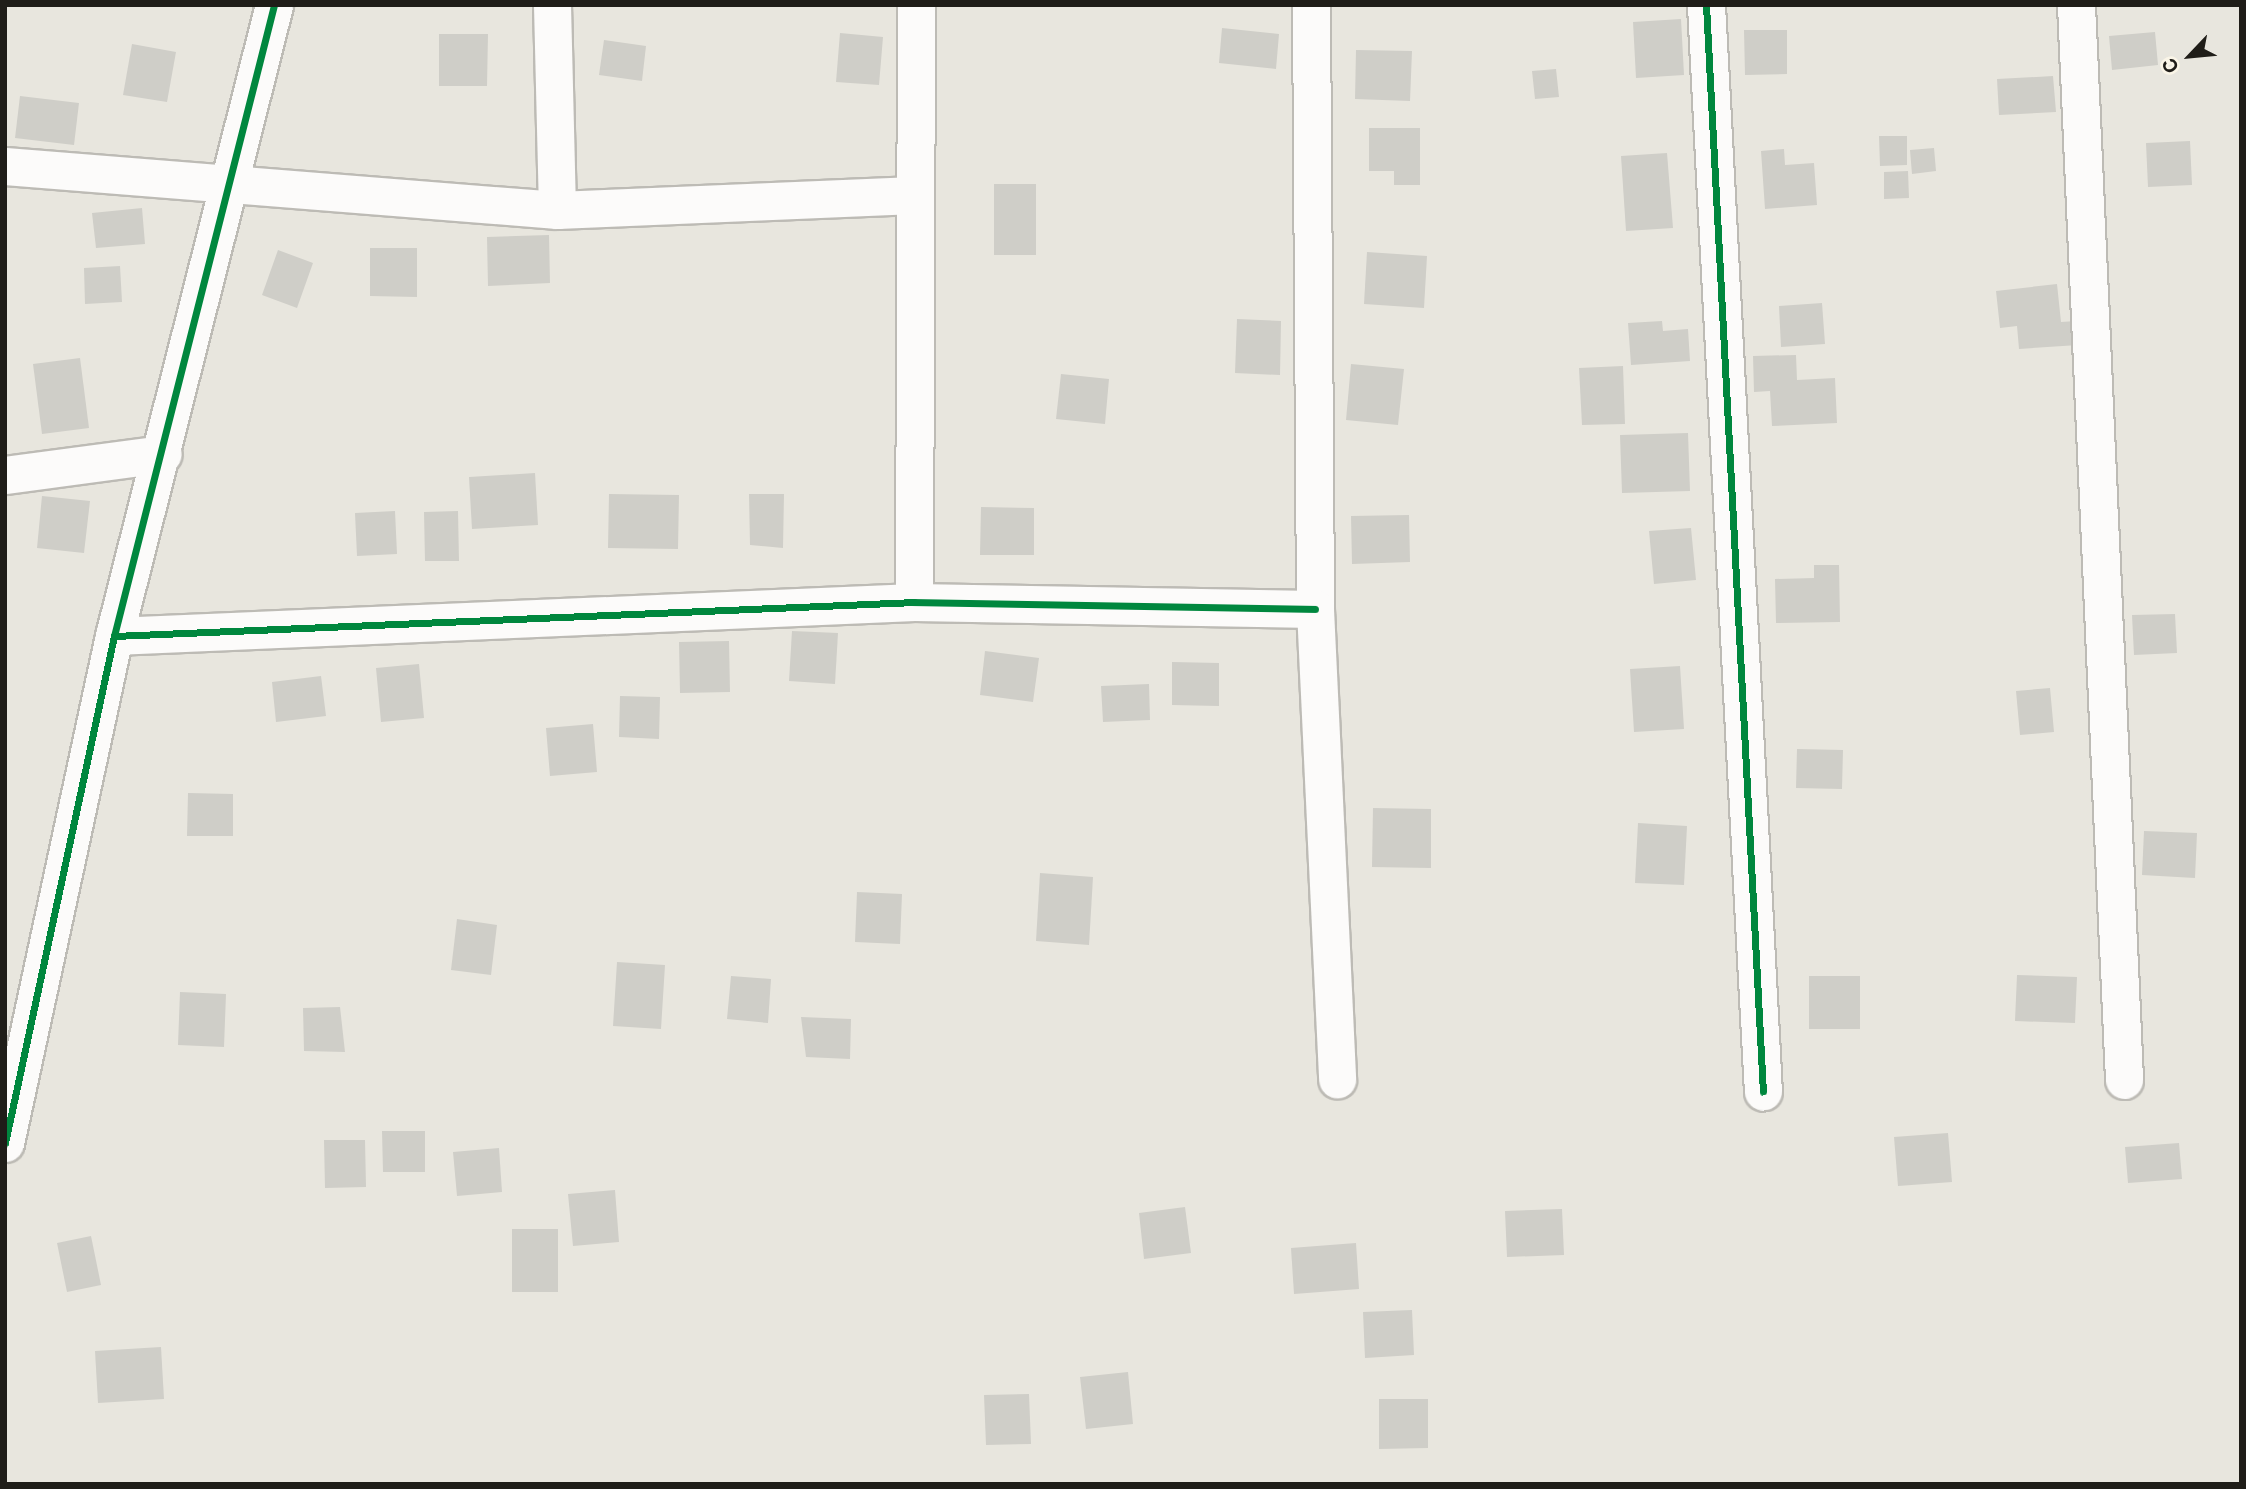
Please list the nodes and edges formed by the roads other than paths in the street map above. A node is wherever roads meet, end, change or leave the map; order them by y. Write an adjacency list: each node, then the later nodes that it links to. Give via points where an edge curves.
1 (274, 5): 8 (street)
2 (552, 5): 10 (street)
3 (916, 5): 9 (street)
4 (1311, 5): 14 (street)
5 (1706, 5): 18 (street)
6 (2076, 5): 17 (street)
7 (5, 166): 8 (street)
8 (227, 184): 10 (street); 11 (street)
9 (915, 195): 10 (street); 13 (street)
10 (557, 210)
11 (163, 454): 12 (street); 15 (street)
12 (5, 475)
13 (914, 602): 14 (street); 15 (street)
14 (1315, 609): 16 (street)
15 (114, 636): 19 (street)
16 (1336, 1079)
17 (2124, 1080)
18 (1763, 1092)
19 (6, 1130)

